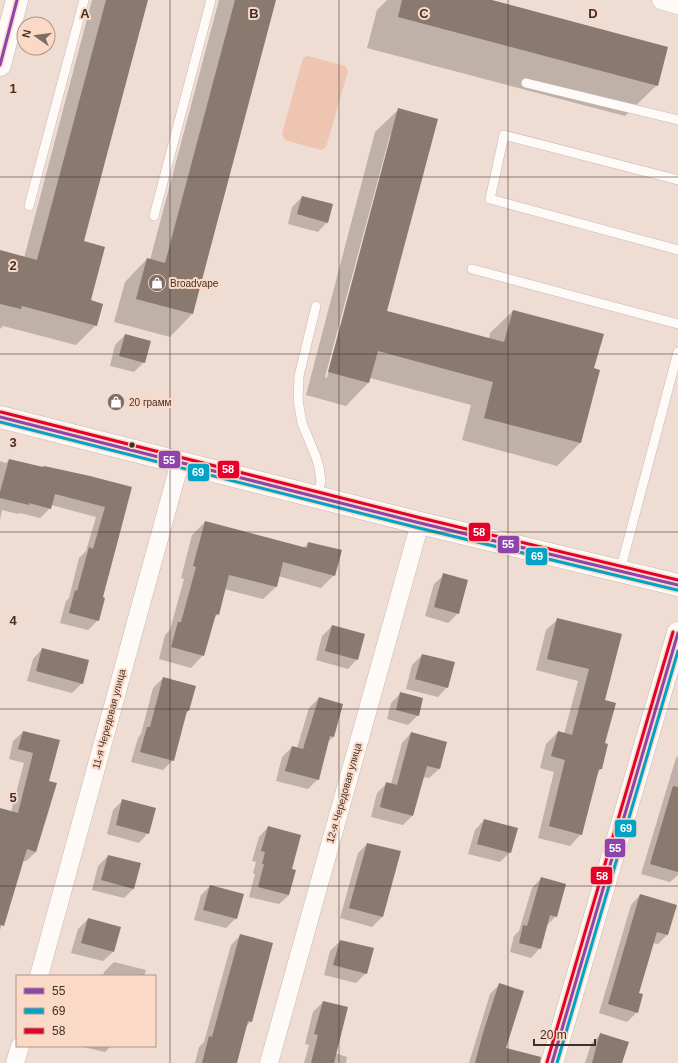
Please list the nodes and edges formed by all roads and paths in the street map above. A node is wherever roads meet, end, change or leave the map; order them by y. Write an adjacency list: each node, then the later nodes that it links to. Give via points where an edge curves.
1 (17, 0): 6 (main road)
2 (84, 0): 10 (lane)
3 (211, 0): 11 (lane)
4 (661, 0): 5 (street)
5 (678, 4)
6 (1, 59)
7 (526, 83): 8 (lane)
8 (678, 120)
9 (678, 180): 12 (lane, via 504,135 490,199)
10 (29, 206)
11 (154, 216)
12 (678, 250)
13 (472, 269): 15 (lane)
14 (316, 306): 19 (lane, via 299,376 298,400 302,423 319,467 321,481)
15 (678, 324)
16 (678, 352): 21 (lane)
17 (0, 416): 18 (main road)
18 (180, 462): 19 (main road); 24 (street, 11-я Чередовая улица)
19 (317, 496): 20 (main road)
20 (420, 523): 21 (main road); 27 (street, 12-я Чередовая улица)
21 (620, 571): 22 (main road)
22 (678, 585)
23 (678, 633): 28 (main road)
24 (39, 975)
25 (20, 1047): 26 (street)
26 (15, 1063)
27 (269, 1063)
28 (552, 1063)

